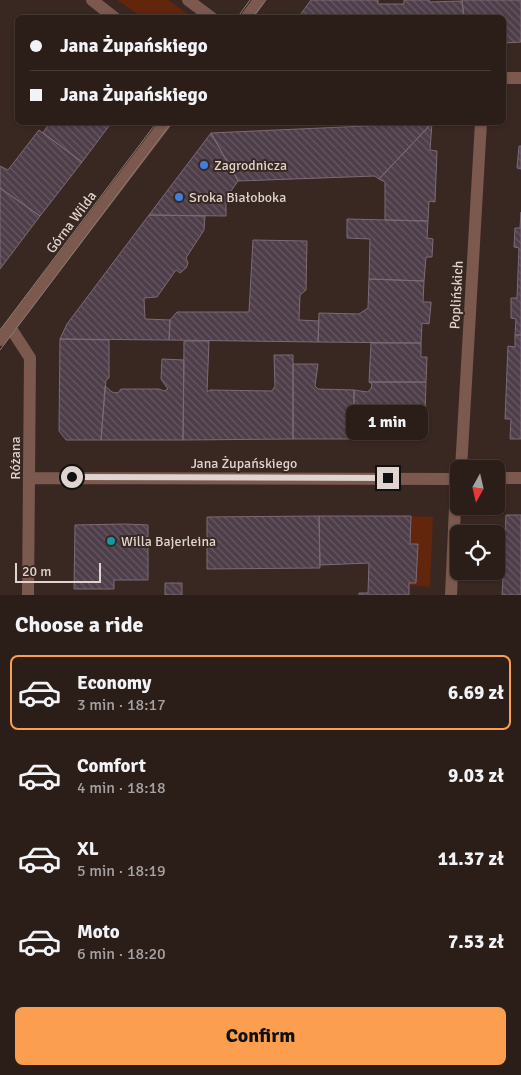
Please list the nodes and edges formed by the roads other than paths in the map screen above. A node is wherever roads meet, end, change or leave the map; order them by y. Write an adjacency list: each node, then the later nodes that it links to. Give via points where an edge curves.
1 (92, 0): 4 (street)
2 (188, 0): 5 (street)
3 (259, 0): 6 (street)
4 (111, 15)
5 (208, 15)
6 (248, 15)
7 (506, 78): 8 (street)
8 (521, 78)
9 (164, 125): 11 (street, Górna Wilda)
10 (481, 125): 13 (street, Poplińskich)
11 (10, 327): 12 (street, Górna Wilda); 14 (street, Różana, via 30,358)
12 (0, 341)
13 (462, 460)
14 (30, 478): 17 (street, Jana Żupańskiego); 19 (street, Różana)
15 (505, 478): 16 (street)
16 (521, 478)
17 (450, 479)
18 (455, 515): 20 (street)
19 (28, 595)
20 (451, 595)

